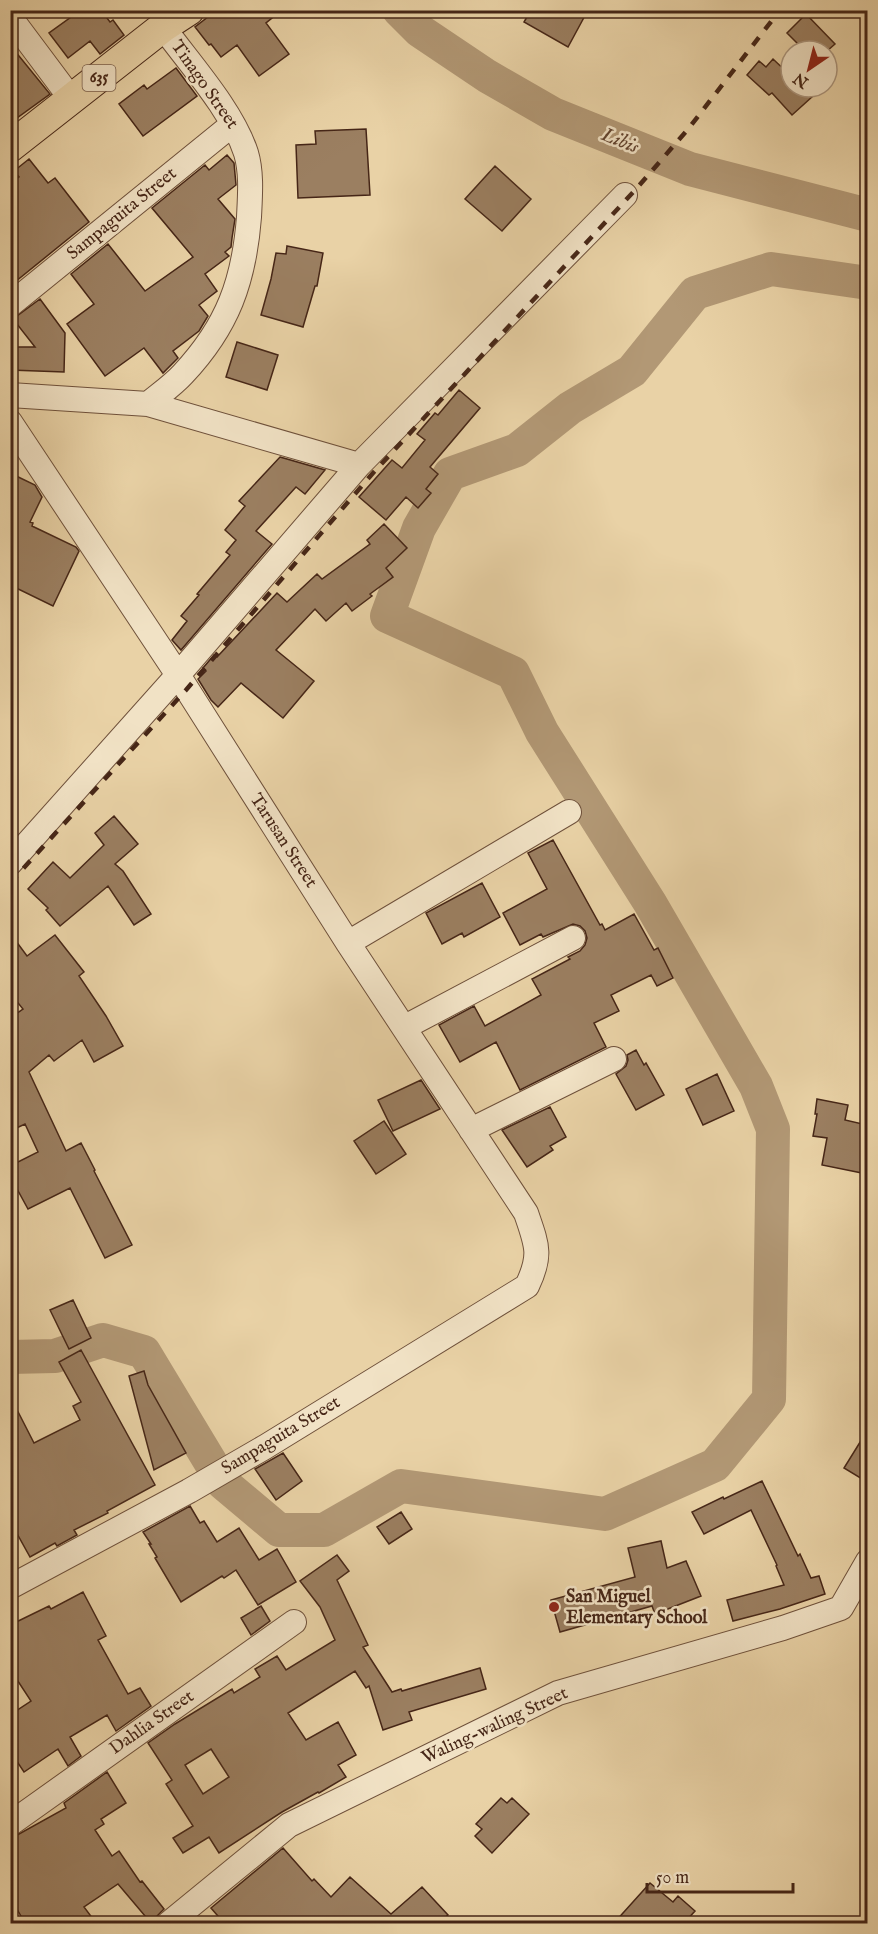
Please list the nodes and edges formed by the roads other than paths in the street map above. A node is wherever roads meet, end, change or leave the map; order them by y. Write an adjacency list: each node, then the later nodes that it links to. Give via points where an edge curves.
1 (189, 10): 3 (main road, 635)
2 (10, 16): 4 (street)
3 (163, 27): 4 (main road, 635); 5 (street, Tinago Street)
4 (72, 100): 6 (main road, 635)
5 (233, 124): 8 (street, Sampaguita Street); 10 (street, Tinago Street, via 246,154 251,188 247,237 230,309 182,376)
6 (10, 147)
7 (625, 195): 12 (street)
8 (10, 305)
9 (10, 395): 10 (street)
10 (148, 404): 12 (street)
11 (10, 422): 13 (street, Tarusan Street)
12 (359, 465): 13 (street)
13 (178, 675): 15 (street); 17 (street, Tarusan Street)
14 (569, 812): 17 (street)
15 (10, 863)
16 (573, 938): 18 (street)
17 (348, 943): 18 (street, Tarusan Street)
18 (405, 1027): 20 (street, Tarusan Street)
19 (614, 1059): 20 (street)
20 (471, 1130): 21 (street, Tarusan Street, via 526,1213 536,1241)
21 (536, 1267): 23 (street, Sampaguita Street, via 527,1286 216,1475)
22 (867, 1562): 26 (street, Waling-waling Street, via 841,1608 558,1693 289,1825)
23 (10, 1587)
24 (294, 1622): 25 (street, Dahlia Street)
25 (10, 1824)
26 (168, 1923)

